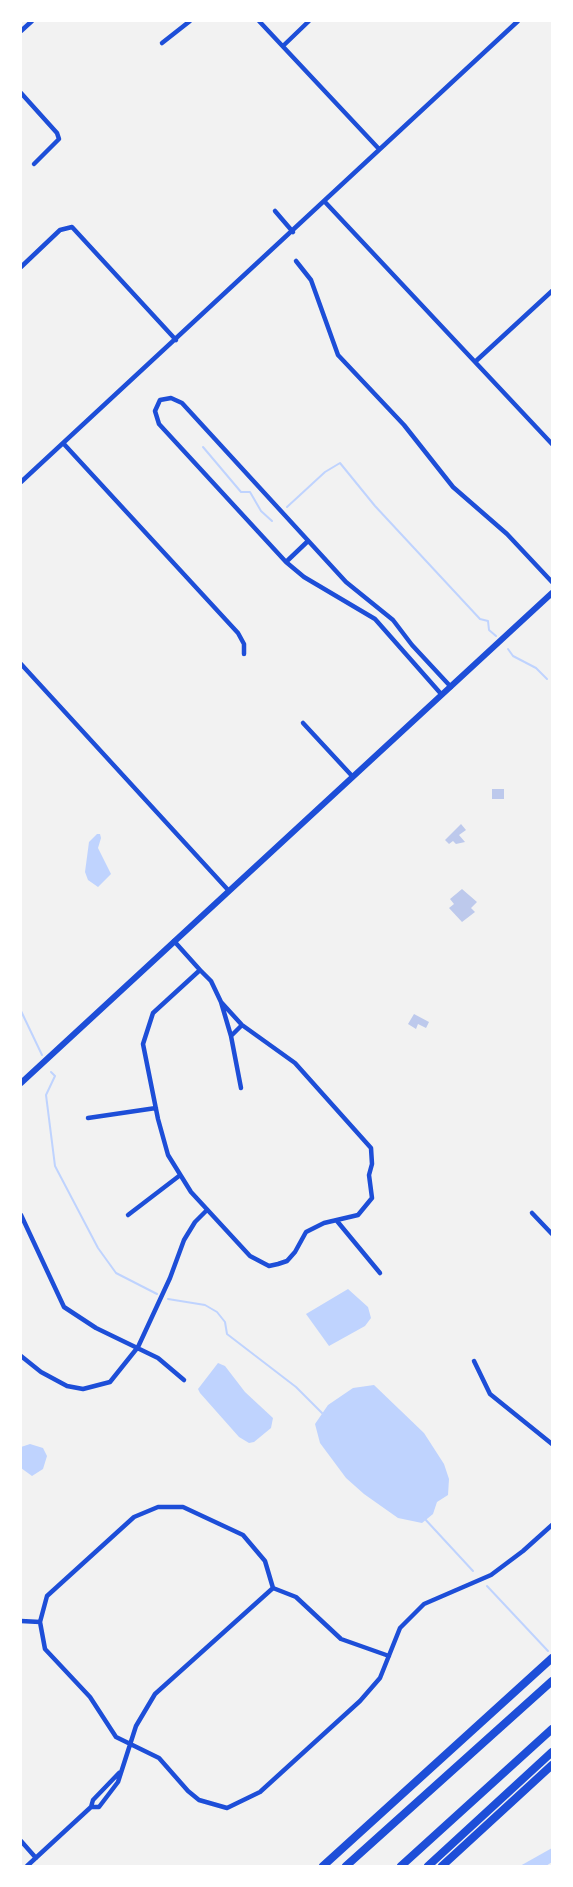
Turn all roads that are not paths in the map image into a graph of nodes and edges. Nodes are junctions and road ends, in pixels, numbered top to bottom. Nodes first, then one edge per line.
1 (32, 21) edge
2 (190, 21) edge
3 (259, 21) edge
4 (309, 21) edge
5 (518, 21) edge
6 (21, 31) edge
7 (162, 43) dead end
8 (283, 46) junction
9 (21, 93) edge
10 (379, 149) junction
11 (34, 164) dead end
12 (325, 202) junction
13 (275, 211) dead end
14 (293, 232) junction
15 (296, 261) dead end
16 (21, 267) edge
17 (552, 291) edge
18 (176, 340) junction
19 (476, 361) junction
20 (63, 443) junction
21 (552, 444) edge
22 (21, 482) edge
23 (308, 541) junction
24 (286, 562) junction
25 (552, 582) edge
26 (552, 593) edge
27 (244, 654) dead end
28 (21, 664) edge
29 (451, 687) junction
30 (442, 695) junction
31 (303, 723) dead end
32 (353, 777) junction
33 (229, 891) junction
34 (174, 941) junction
35 (200, 970) junction
36 (221, 1002) junction
37 (242, 1024) junction
38 (231, 1036) junction
39 (21, 1083) edge
40 (241, 1088) dead end
41 (156, 1108) junction
42 (88, 1118) dead end
43 (179, 1176) junction
44 (207, 1210) junction
45 (532, 1213) dead end
46 (21, 1215) edge
47 (128, 1215) dead end
48 (337, 1221) junction
49 (552, 1234) edge
50 (380, 1273) dead end
51 (138, 1347) junction
52 (21, 1356) edge
53 (474, 1360) dead end
54 (184, 1380) dead end
55 (552, 1444) edge
56 (552, 1525) edge
57 (273, 1588) junction
58 (21, 1620) edge
59 (40, 1622) junction
60 (388, 1656) junction
61 (552, 1658) edge
62 (552, 1681) edge
63 (552, 1729) edge
64 (130, 1744) junction
65 (552, 1752) edge
66 (552, 1765) edge
67 (119, 1773) junction
68 (92, 1807) junction
69 (21, 1841) edge
70 (36, 1858) junction
71 (27, 1866) edge
72 (323, 1866) edge
73 (346, 1866) edge
74 (401, 1866) edge
75 (428, 1866) edge
76 (442, 1866) edge

1 - 6 street
2 - 7 street
3 - 8 street
4 - 8 street
5 - 10 street
8 - 10 street
9 - 11 street
10 - 12 street
12 - 14 street
12 - 19 street
13 - 14 street
14 - 18 street
15 - 25 street
16 - 18 street
17 - 19 street
18 - 20 street
19 - 21 street
20 - 22 street
20 - 27 street
23 - 24 street
23 - 24 street
23 - 29 street
24 - 30 street
26 - 29 main road
28 - 33 street
29 - 30 main road
30 - 32 main road
31 - 32 street
32 - 33 main road
33 - 34 main road
34 - 35 street
34 - 39 main road
35 - 36 street
35 - 41 street
36 - 37 street
36 - 38 street
37 - 38 street
37 - 48 street
38 - 40 street
41 - 42 street
41 - 43 street
43 - 44 street
43 - 47 street
44 - 48 street
44 - 51 street
45 - 49 street
46 - 51 street
48 - 50 street
51 - 52 street
51 - 54 street
53 - 55 street
56 - 60 street
57 - 59 street
57 - 60 street
57 - 64 street
58 - 59 street
59 - 64 street
60 - 64 street
61 - 72 highway
62 - 73 highway
63 - 74 highway
64 - 67 street
65 - 75 highway
66 - 76 highway
67 - 68 street
67 - 68 street
68 - 70 street
69 - 70 street
70 - 71 street

